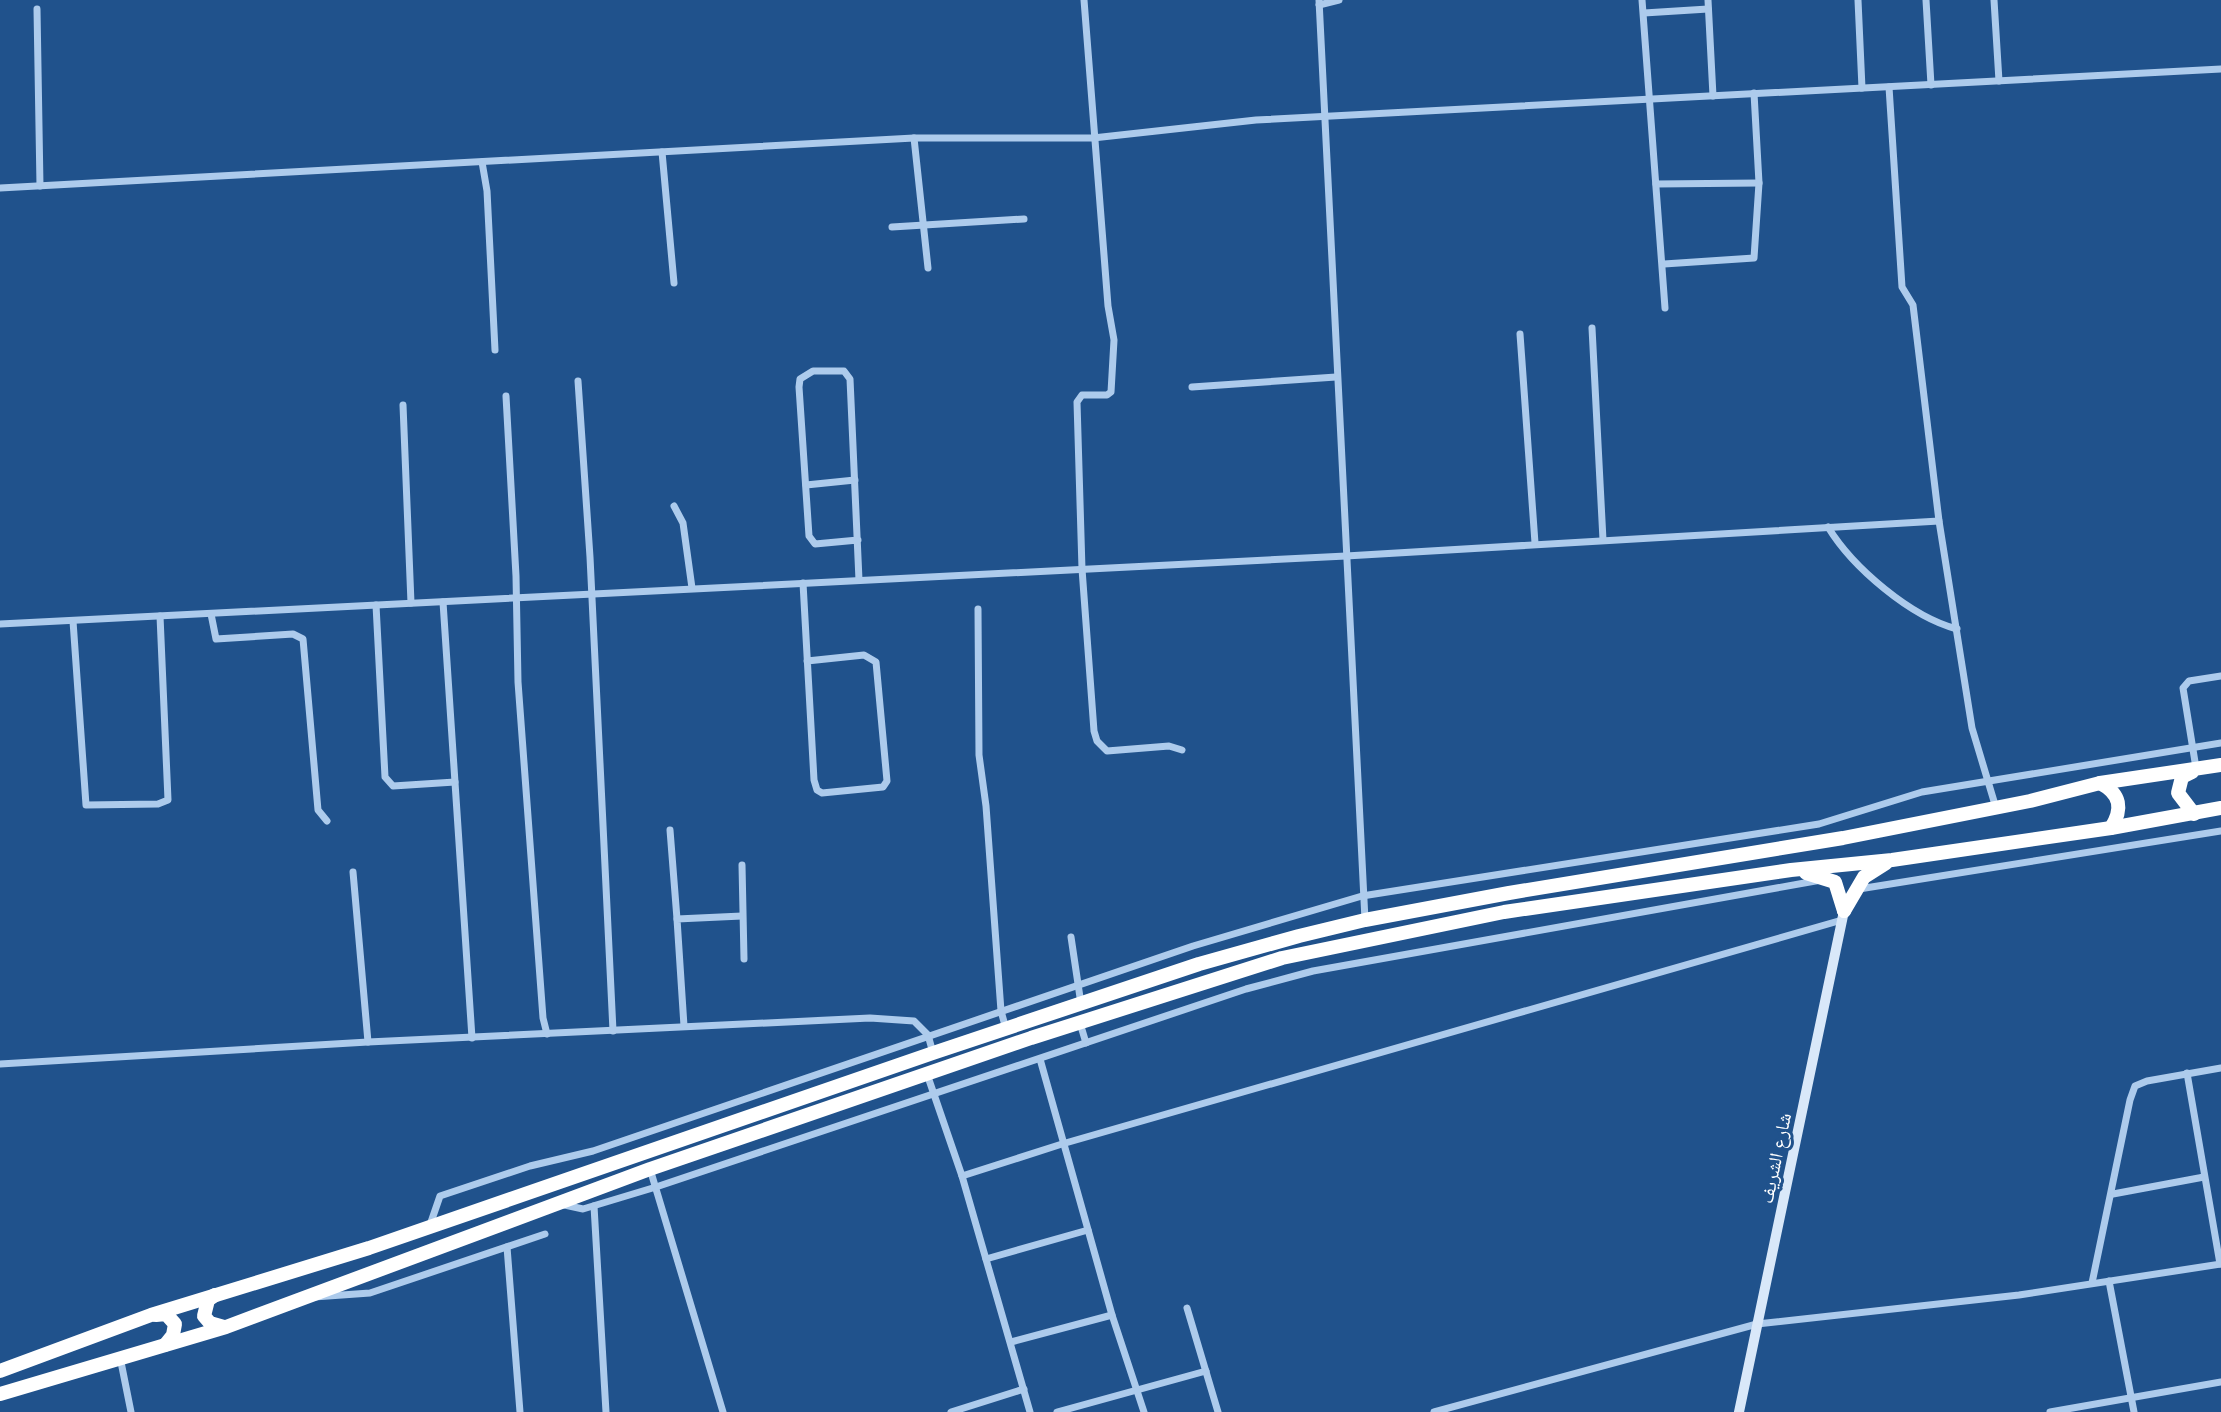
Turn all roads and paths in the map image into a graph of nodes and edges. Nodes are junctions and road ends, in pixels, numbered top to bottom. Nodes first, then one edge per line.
1 (1084, 0) edge
2 (1339, 0) edge
3 (1642, 0) edge
4 (1858, 0) edge
5 (1926, 0) edge
6 (1994, 0) edge
7 (1319, 2) edge
8 (1708, 4) edge
9 (37, 9) dead end
10 (1644, 13) junction
11 (2221, 69) edge
12 (1999, 81) junction
13 (1931, 85) junction
14 (1889, 87) junction
15 (1862, 88) junction
16 (1754, 93) junction
17 (1713, 96) junction
18 (1650, 97) junction
19 (1323, 119) junction
20 (914, 138) junction
21 (1093, 138) junction
22 (662, 152) junction
23 (482, 162) junction
24 (1759, 183) junction
25 (1656, 184) junction
26 (40, 186) junction
27 (0, 188) edge
28 (1024, 219) dead end
29 (923, 225) junction
30 (892, 227) dead end
31 (1664, 264) junction
32 (928, 268) dead end
33 (674, 284) dead end
34 (1665, 308) dead end
35 (1592, 328) dead end
36 (1520, 334) dead end
37 (495, 350) dead end
38 (1336, 377) junction
39 (578, 382) dead end
40 (1192, 387) dead end
41 (506, 396) dead end
42 (403, 405) dead end
43 (855, 480) junction
44 (806, 485) junction
45 (674, 506) dead end
46 (1939, 521) junction
47 (1828, 527) junction
48 (858, 540) junction
49 (1603, 540) junction
50 (1535, 544) junction
51 (1346, 556) junction
52 (1082, 569) junction
53 (859, 580) junction
54 (803, 583) junction
55 (692, 588) junction
56 (592, 593) junction
57 (517, 599) junction
58 (443, 601) junction
59 (411, 603) junction
60 (376, 605) junction
61 (978, 609) dead end
62 (211, 614) junction
63 (160, 617) junction
64 (73, 621) junction
65 (0, 624) edge
66 (1957, 629) junction
67 (807, 661) junction
68 (2221, 676) edge
69 (2221, 743) edge
70 (2193, 748) junction
71 (1182, 750) dead end
72 (2221, 765) edge
73 (2196, 769) junction
74 (455, 782) junction
75 (1990, 783) junction
76 (2100, 783) junction
77 (1996, 808) junction
78 (2221, 808) edge
79 (2194, 814) junction
80 (327, 821) dead end
81 (2111, 828) junction
82 (670, 830) dead end
83 (2221, 831) edge
84 (1892, 860) junction
85 (742, 865) dead end
86 (1791, 870) junction
87 (353, 872) dead end
88 (1828, 878) junction
89 (1855, 889) junction
90 (1362, 896) junction
91 (1843, 915) junction
92 (741, 916) junction
93 (677, 919) junction
94 (1365, 920) junction
95 (1072, 937) dead end
96 (1193, 946) junction
97 (744, 959) dead end
98 (1142, 963) junction
99 (1199, 964) junction
100 (1147, 982) junction
101 (1076, 985) junction
102 (1081, 1005) junction
103 (1001, 1011) junction
104 (1080, 1023) junction
105 (684, 1026) junction
106 (1007, 1029) junction
107 (613, 1031) junction
108 (547, 1034) junction
109 (928, 1035) junction
110 (471, 1038) junction
111 (368, 1042) junction
112 (1086, 1043) junction
113 (933, 1053) junction
114 (1040, 1059) junction
115 (0, 1064) edge
116 (2221, 1068) edge
117 (2187, 1073) junction
118 (927, 1074) junction
119 (934, 1095) junction
120 (1062, 1144) junction
121 (650, 1169) junction
122 (962, 1176) junction
123 (2204, 1177) junction
124 (656, 1187) junction
125 (2113, 1194) junction
126 (559, 1204) junction
127 (594, 1206) junction
128 (429, 1225) junction
129 (1088, 1230) junction
130 (545, 1234) dead end
131 (507, 1247) junction
132 (986, 1259) junction
133 (2220, 1264) edge
134 (2109, 1280) junction
135 (2092, 1283) junction
136 (216, 1294) junction
137 (305, 1296) junction
138 (1187, 1308) dead end
139 (151, 1315) junction
140 (1112, 1315) junction
141 (1757, 1324) junction
142 (226, 1328) junction
143 (1011, 1342) junction
144 (165, 1345) junction
145 (120, 1357) junction
146 (0, 1371) edge
147 (1206, 1371) junction
148 (2221, 1382) edge
149 (1024, 1389) junction
150 (1137, 1389) junction
151 (0, 1394) edge
152 (2131, 1397) junction
153 (131, 1412) edge
154 (520, 1412) edge
155 (607, 1412) edge
156 (723, 1412) edge
157 (951, 1412) edge
158 (1030, 1412) edge
159 (1057, 1412) edge
160 (1144, 1412) edge
161 (1218, 1412) edge
162 (1434, 1412) edge
163 (1739, 1412) edge
164 (2050, 1412) edge
165 (2134, 1412) edge

1 - 21 street
2 - 7 street
3 - 10 street
4 - 15 street
5 - 13 street
6 - 12 street
7 - 19 street
8 - 10 street
8 - 17 street
9 - 26 street
10 - 18 street
11 - 12 street
12 - 13 street
13 - 14 street
14 - 15 street
14 - 46 street
15 - 16 street
16 - 17 street
16 - 24 street
17 - 18 street
18 - 19 street
18 - 25 street
19 - 21 street
19 - 38 street
20 - 21 street
20 - 22 street
20 - 29 street
21 - 52 street
22 - 23 street
22 - 33 street
23 - 26 street
23 - 37 street
24 - 25 street
24 - 31 street
25 - 31 street
26 - 27 street
28 - 29 street
29 - 30 street
29 - 32 street
31 - 34 street
35 - 49 street
36 - 50 street
38 - 40 street
38 - 51 street
39 - 56 street
41 - 57 street
42 - 59 street
43 - 44 street
43 - 44 street
43 - 48 street
44 - 48 street
45 - 55 street
46 - 47 street
46 - 66 street
47 - 49 street
47 - 66 street
48 - 53 street
49 - 50 street
50 - 51 street
51 - 52 street
51 - 90 street
52 - 53 street
52 - 71 street
53 - 54 street
54 - 55 street
54 - 67 street
55 - 56 street
56 - 57 street
56 - 107 street
57 - 58 street
57 - 108 street
58 - 59 street
58 - 74 street
59 - 60 street
60 - 62 street
60 - 74 street
61 - 103 street
62 - 63 street
62 - 80 street
63 - 64 street
63 - 64 street
64 - 65 street
66 - 75 street
67 - 67 street
68 - 70 street
69 - 70 street
70 - 73 street
70 - 75 street
72 - 73 highway
73 - 76 highway
73 - 79 highway
74 - 110 street
75 - 77 street
75 - 90 street
76 - 77 highway
76 - 81 highway
77 - 94 highway
78 - 79 highway
79 - 81 highway
81 - 84 highway
82 - 93 street
83 - 89 street
84 - 86 highway
84 - 89 highway
85 - 92 street
86 - 88 highway
86 - 104 highway
87 - 111 street
88 - 91 highway
88 - 112 street
89 - 91 highway
90 - 94 street
90 - 96 street
91 - 120 street
91 - 141 main road, شارع الشريف
92 - 93 street
92 - 97 street
93 - 105 street
94 - 99 highway
95 - 101 street
96 - 98 street
96 - 99 street
98 - 100 street
98 - 101 street
99 - 100 highway
100 - 102 highway
101 - 102 street
101 - 103 street
102 - 106 highway
103 - 106 street
103 - 109 street
104 - 112 street
104 - 118 highway
105 - 107 street
105 - 109 street
106 - 113 highway
107 - 108 street
108 - 110 street
109 - 113 street
109 - 128 street
110 - 111 street
111 - 115 street
112 - 114 street
113 - 128 highway
114 - 119 street
114 - 120 street
116 - 117 street
117 - 123 street
117 - 125 street
118 - 119 street
118 - 121 highway
119 - 122 street
119 - 124 street
120 - 122 street
120 - 129 street
121 - 124 street
121 - 126 highway
122 - 132 street
123 - 125 street
123 - 133 street
124 - 127 street
124 - 156 street
125 - 135 street
126 - 127 street
126 - 137 highway
127 - 155 street
128 - 136 highway
129 - 132 street
129 - 140 street
130 - 131 street
131 - 137 street
131 - 154 street
132 - 143 street
133 - 134 street
134 - 135 street
134 - 152 street
135 - 141 street
136 - 139 highway
136 - 142 highway
137 - 142 highway
138 - 147 street
139 - 144 highway
139 - 146 highway
140 - 143 street
140 - 150 street
141 - 162 street
141 - 163 main road, شارع الشريف
142 - 144 highway
143 - 149 street
144 - 145 highway
145 - 151 highway
145 - 153 street
147 - 150 street
147 - 161 street
148 - 152 street
149 - 157 street
149 - 158 street
150 - 159 street
150 - 160 street
152 - 164 street
152 - 165 street

